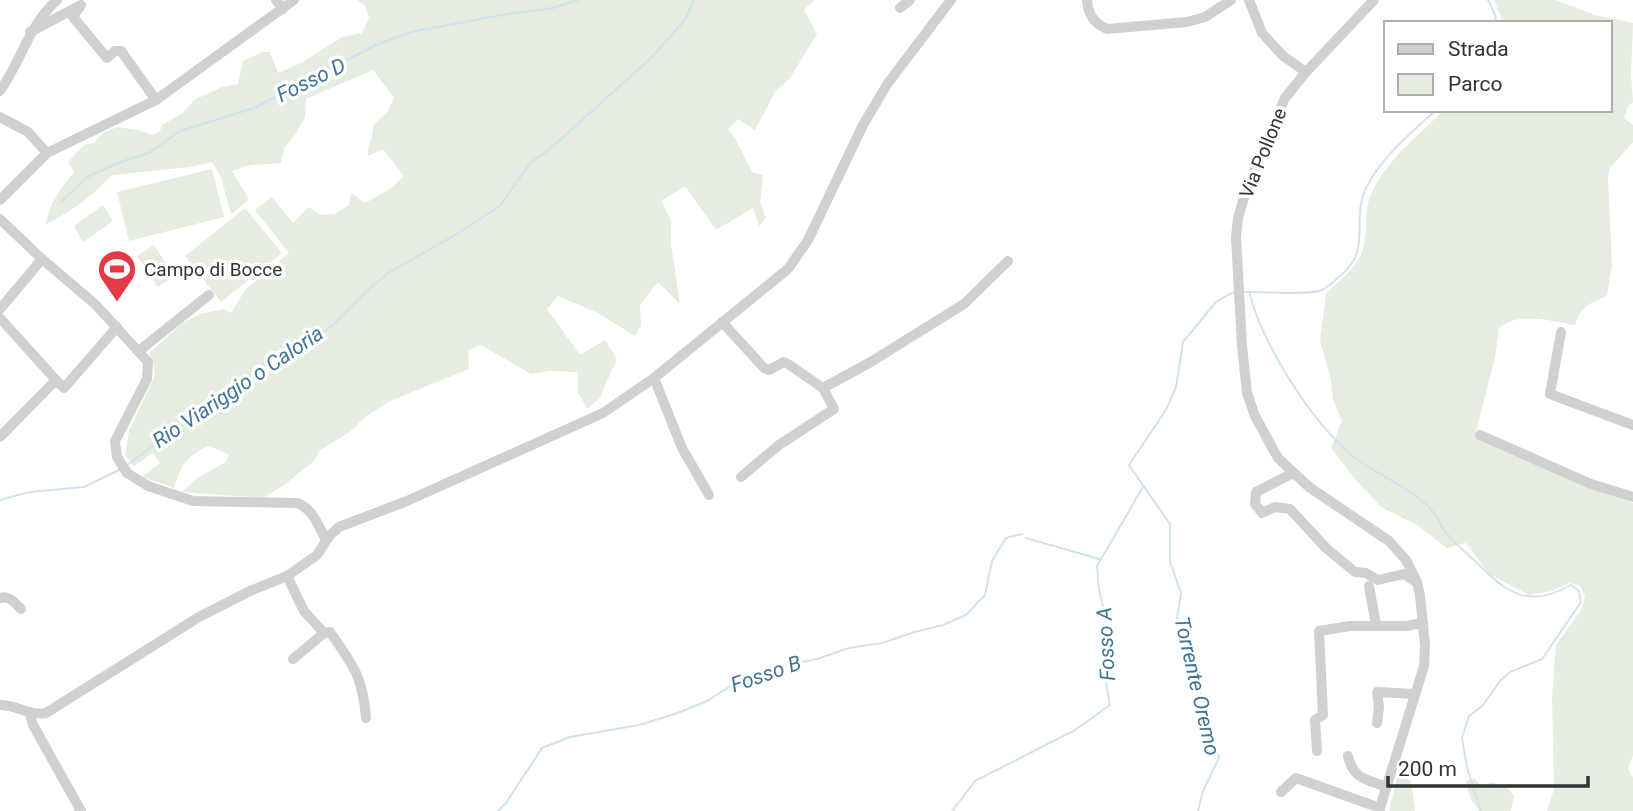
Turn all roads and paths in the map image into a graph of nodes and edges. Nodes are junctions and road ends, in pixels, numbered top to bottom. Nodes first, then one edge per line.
1 (57, 0) edge
2 (294, 0) edge
3 (910, 0) edge
4 (951, 0) edge
5 (1087, 0) edge
6 (1231, 0) edge
7 (1249, 0) edge
8 (1374, 0) edge
9 (280, 4) edge
10 (900, 8) dead end
11 (30, 32) junction
12 (1306, 72) junction
13 (0, 91) edge
14 (156, 100) junction
15 (0, 117) edge
16 (47, 153) junction
17 (0, 201) edge
18 (0, 219) edge
19 (43, 259) junction
20 (1008, 261) dead end
21 (209, 295) dead end
22 (0, 309) edge
23 (722, 322) junction
24 (2, 324) edge
25 (117, 327) junction
26 (1561, 332) dead end
27 (140, 350) junction
28 (654, 377) junction
29 (56, 380) junction
30 (823, 388) junction
31 (1633, 425) edge
32 (1480, 435) dead end
33 (0, 437) edge
34 (1293, 473) junction
35 (741, 477) dead end
36 (709, 495) dead end
37 (1633, 497) edge
38 (326, 540) junction
39 (287, 576) junction
40 (1418, 585) junction
41 (1369, 586) dead end
42 (0, 598) edge
43 (21, 609) dead end
44 (1423, 623) junction
45 (1376, 625) junction
46 (324, 634) junction
47 (293, 659) dead end
48 (1415, 694) junction
49 (0, 705) edge
50 (30, 714) junction
51 (366, 718) dead end
52 (1377, 723) dead end
53 (1317, 751) dead end
54 (1348, 756) dead end
55 (1386, 787) junction
56 (1280, 792) dead end
57 (81, 810) edge
58 (1379, 810) edge

1 - 11 street
2 - 9 street
3 - 10 street
4 - 23 street
5 - 6 street
7 - 12 street
8 - 12 street, Via Pollone
9 - 14 street
11 - 13 street
11 - 14 street
12 - 34 street, Via Pollone
14 - 16 street
15 - 16 street
16 - 17 street
18 - 19 street
19 - 22 street
19 - 25 street
20 - 30 street
21 - 27 street
23 - 28 street
23 - 30 street
24 - 29 street
25 - 27 street
25 - 29 street
26 - 31 street
27 - 38 street
28 - 36 street
28 - 38 street
29 - 33 street
30 - 35 street
32 - 37 street
34 - 40 street, Via Pollone
34 - 40 street
38 - 39 street
39 - 46 street
39 - 50 street
40 - 44 street
41 - 45 street
42 - 43 street
44 - 45 street
44 - 48 street
45 - 53 street
46 - 47 street
46 - 51 street
48 - 52 street
48 - 55 street
49 - 50 street
50 - 57 street
54 - 55 street
55 - 58 street
56 - 58 street

